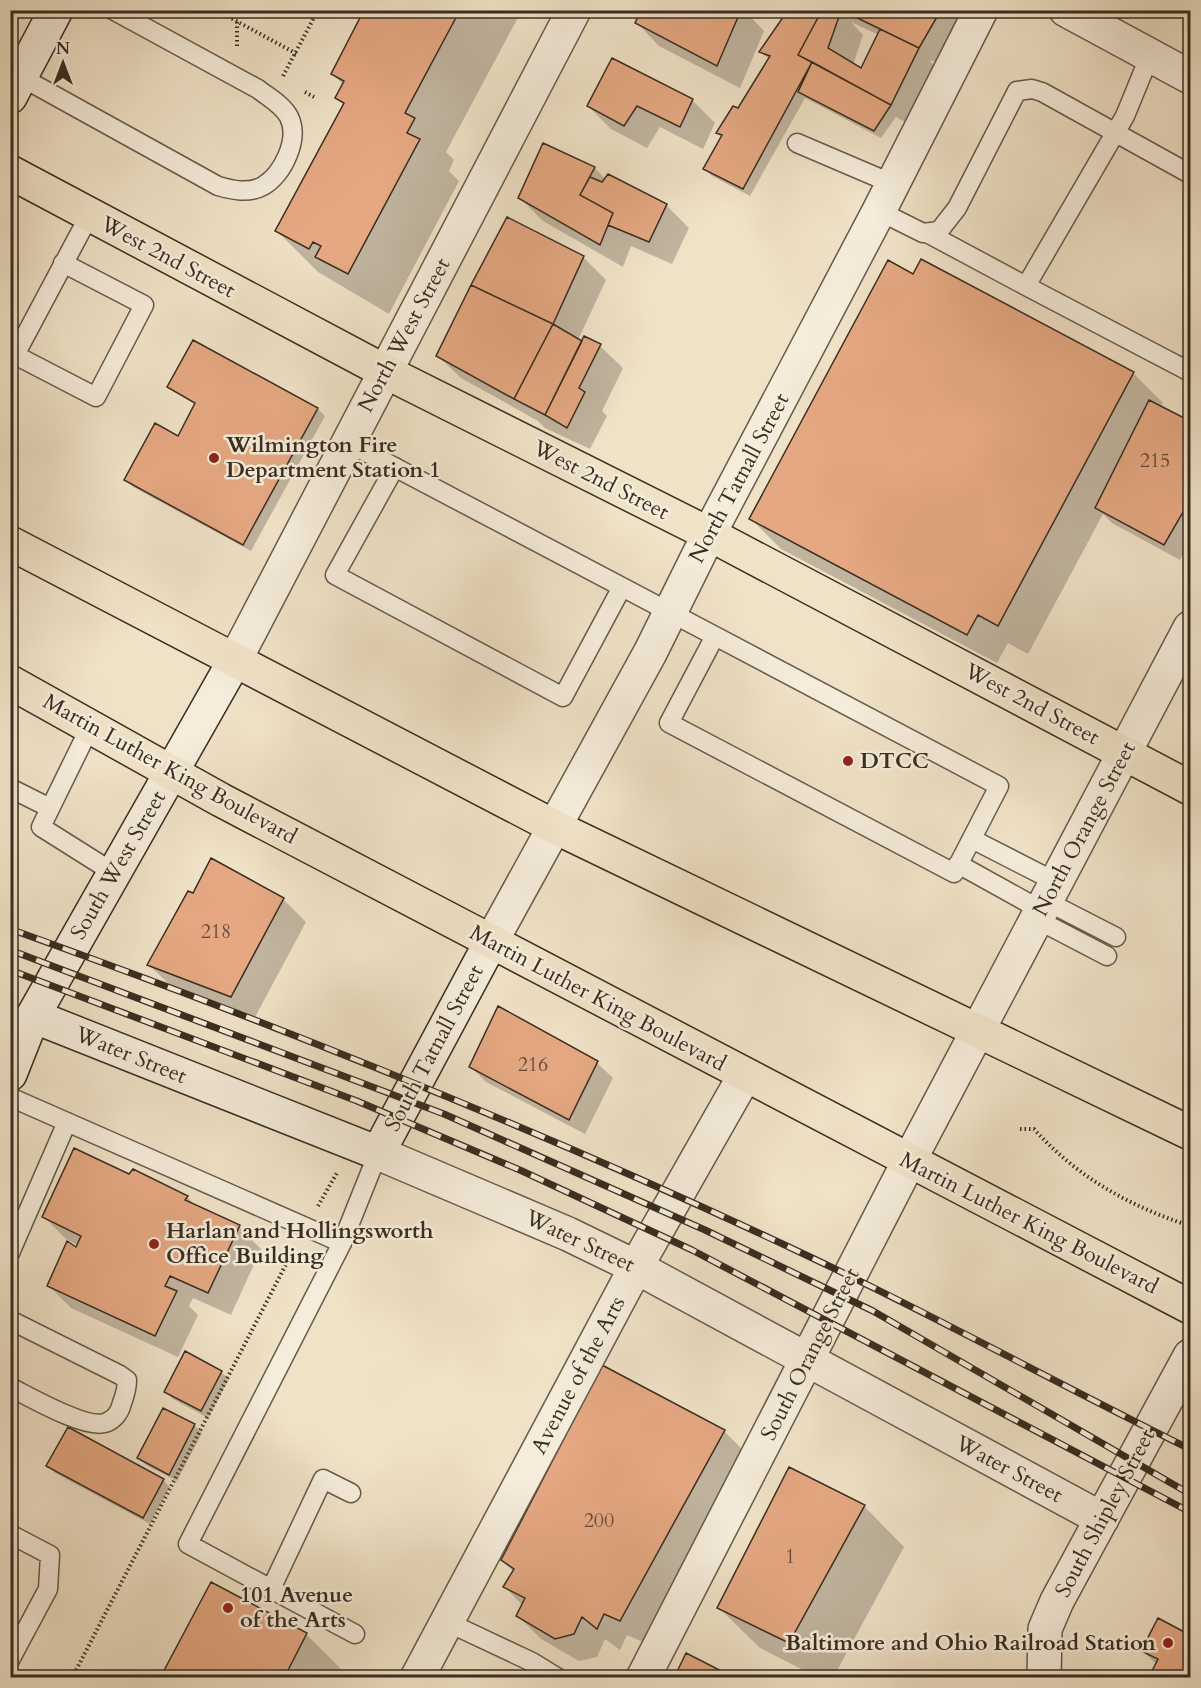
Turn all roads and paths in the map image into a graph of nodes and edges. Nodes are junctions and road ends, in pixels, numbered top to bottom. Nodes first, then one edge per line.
1 (56, 10) edge
2 (113, 10) edge
3 (216, 10) edge
4 (318, 10) edge
5 (574, 10) edge
6 (981, 10) edge
7 (1066, 10) edge
8 (1105, 20) edge
9 (297, 54) junction
10 (1150, 55) junction
11 (1191, 77) edge
12 (281, 80) dead end
13 (16, 87) edge
14 (1114, 134) junction
15 (797, 143) dead end
16 (10, 172) edge
17 (1191, 174) edge
18 (886, 198) junction
19 (89, 216) junction
20 (929, 234) junction
21 (63, 263) junction
22 (1026, 286) junction
23 (386, 372) junction
24 (1191, 372) edge
25 (347, 442) junction
26 (395, 467) junction
27 (709, 534) junction
28 (10, 543) edge
29 (622, 587) junction
30 (669, 613) junction
31 (1191, 628) edge
32 (715, 636) junction
33 (235, 660) junction
34 (10, 682) edge
35 (91, 725) junction
36 (1124, 753) junction
37 (172, 771) junction
38 (10, 788) edge
39 (1191, 788) edge
40 (50, 808) junction
41 (553, 826) junction
42 (972, 839) junction
43 (958, 864) junction
44 (114, 873) junction
45 (1045, 903) junction
46 (1116, 937) dead end
47 (491, 942) junction
48 (1107, 956) dead end
49 (33, 1016) junction
50 (978, 1030) junction
51 (10, 1074) edge
52 (745, 1075) junction
53 (10, 1097) edge
54 (67, 1122) junction
55 (1020, 1129) dead end
56 (1191, 1133) edge
57 (365, 1148) junction
58 (909, 1161) junction
59 (1191, 1226) edge
60 (306, 1227) junction
61 (342, 1243) junction
62 (10, 1253) edge
63 (636, 1267) junction
64 (1191, 1307) edge
65 (10, 1320) edge
66 (1191, 1356) edge
67 (807, 1360) junction
68 (10, 1387) edge
69 (351, 1493) dead end
70 (1102, 1519) junction
71 (10, 1534) edge
72 (271, 1589) junction
73 (445, 1621) junction
74 (355, 1634) dead end
75 (10, 1660) edge
76 (72, 1677) edge
77 (417, 1677) edge
78 (558, 1677) edge
79 (643, 1677) edge
80 (1044, 1677) edge

1 - 13 street
2 - 13 lane
3 - 9 path
4 - 9 path
5 - 23 street, North West Street
6 - 18 street, North Tatnall Street
7 - 8 street
8 - 10 street
9 - 12 path
10 - 11 street
10 - 14 lane
14 - 17 lane
14 - 20 lane
14 - 22 lane
15 - 18 lane
16 - 19 main road, West 2nd Street
18 - 20 lane
18 - 27 street, North Tatnall Street
19 - 21 lane
19 - 23 main road, West 2nd Street
20 - 22 lane
21 - 21 lane
22 - 24 lane
23 - 25 street, North West Street
23 - 27 main road, West 2nd Street
25 - 26 lane
25 - 33 street, North West Street
26 - 29 lane
26 - 29 lane
27 - 30 street, North Tatnall Street
27 - 36 main road, West 2nd Street
28 - 33 main road
29 - 30 lane
30 - 32 lane
30 - 41 street, North Tatnall Street
31 - 36 street, North Orange Street
32 - 42 lane
32 - 43 lane
33 - 37 street, South West Street
33 - 41 main road
34 - 35 main road, Martin Luther King Boulevard
35 - 37 main road, Martin Luther King Boulevard
35 - 40 lane
36 - 39 main road, West 2nd Street
36 - 45 street, North Orange Street
37 - 44 street, South West Street
37 - 47 main road, Martin Luther King Boulevard
38 - 40 lane
40 - 44 lane
41 - 47 street, North Tatnall Street
41 - 50 main road
42 - 43 lane
42 - 45 lane
43 - 45 lane
44 - 49 street, South West Street
45 - 46 lane
45 - 48 lane
45 - 50 street, North Orange Street
47 - 52 main road, Martin Luther King Boulevard
47 - 57 street, South Tatnall Street
49 - 51 street, South West Street
49 - 57 street, Water Street
50 - 56 main road
50 - 58 street, South Orange Street
52 - 58 main road, Martin Luther King Boulevard
52 - 63 street, Avenue of the Arts
53 - 54 lane
54 - 60 lane
54 - 62 lane
55 - 59 path
57 - 60 path
57 - 61 lane
57 - 63 street, Water Street
58 - 64 main road, Martin Luther King Boulevard
58 - 67 street, South Orange Street
60 - 61 lane
60 - 76 path
61 - 72 lane
63 - 67 street, Water Street
63 - 73 street, Avenue of the Arts
65 - 68 lane
66 - 70 street, South Shipley Street
67 - 70 street, Water Street
67 - 79 street, South Orange Street
69 - 72 lane
70 - 80 street, South Shipley Street
71 - 75 lane
72 - 74 lane
73 - 77 street, Avenue of the Arts
73 - 78 lane

